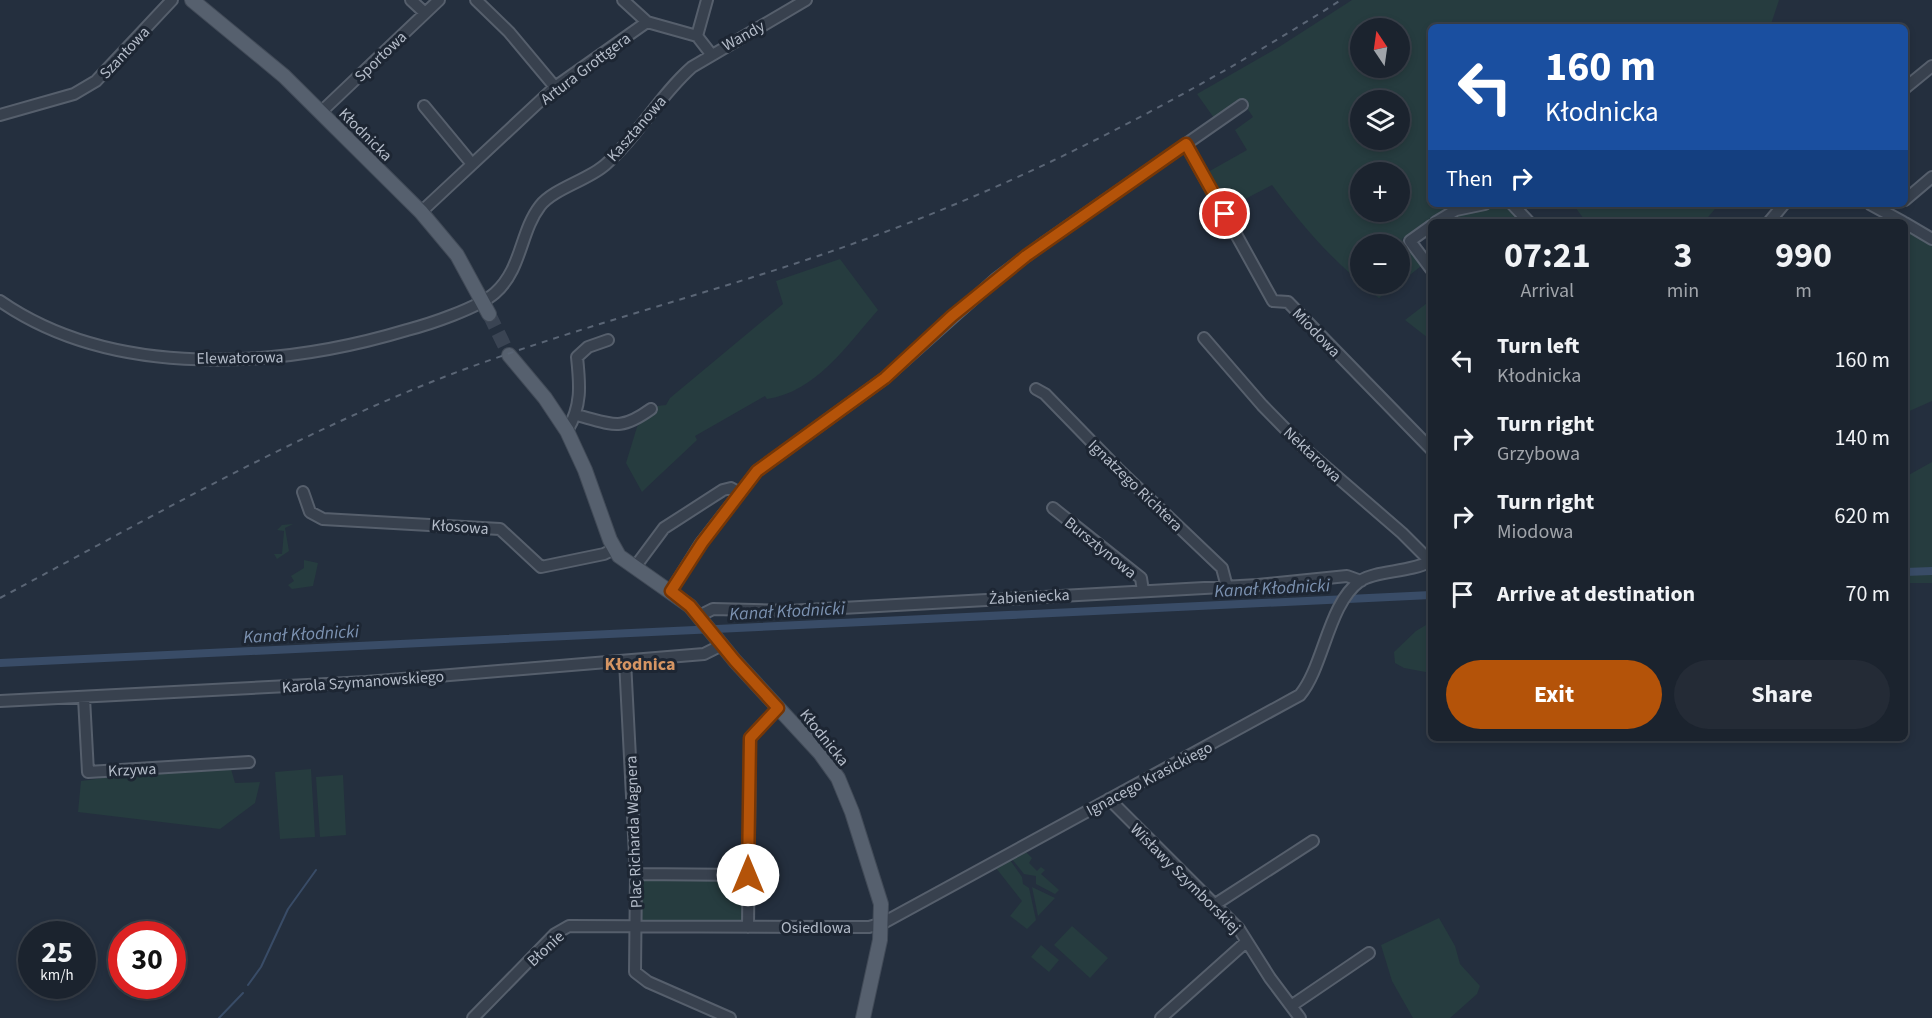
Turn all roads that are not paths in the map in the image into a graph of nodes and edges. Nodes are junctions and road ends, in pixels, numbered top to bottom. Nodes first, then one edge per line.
1 (172, 0) edge
2 (192, 0) edge
3 (411, 0) edge
4 (438, 0) edge
5 (476, 0) edge
6 (623, 0) edge
7 (707, 0) edge
8 (806, 0) edge
9 (425, 13) junction
10 (647, 22) junction
11 (697, 36) junction
12 (711, 54) junction
13 (1932, 66) edge
14 (1908, 86) edge
15 (555, 87) junction
16 (1242, 105) dead end
17 (424, 106) dead end
18 (321, 112) junction
19 (0, 115) edge
20 (1186, 144) junction
21 (472, 164) junction
22 (1932, 177) edge
23 (1908, 197) edge
24 (1470, 207) edge
25 (1515, 207) edge
26 (1782, 207) edge
27 (1876, 207) edge
28 (1897, 207) edge
29 (421, 212) junction
30 (1889, 214) junction
31 (1441, 219) edge
32 (1526, 219) edge
33 (1772, 219) edge
34 (1897, 219) edge
35 (1908, 225) edge
36 (1428, 228) edge
37 (1932, 239) edge
38 (1428, 265) edge
39 (482, 300) junction
40 (0, 301) edge
41 (489, 314) tunnel mouth
42 (1204, 338) dead end
43 (608, 340) dead end
44 (509, 356) tunnel mouth
45 (1036, 389) dead end
46 (651, 409) dead end
47 (576, 415) junction
48 (567, 431) junction
49 (1428, 446) edge
50 (303, 492) dead end
51 (740, 493) junction
52 (1053, 508) dead end
53 (614, 549) junction
54 (1428, 558) edge
55 (1428, 562) edge
56 (634, 567) junction
57 (1357, 584) junction
58 (1227, 587) junction
59 (671, 591) junction
60 (1143, 591) junction
61 (700, 618) junction
62 (718, 640) junction
63 (625, 661) junction
64 (84, 698) junction
65 (0, 701) edge
66 (778, 708) junction
67 (249, 762) dead end
68 (1109, 799) junction
69 (1313, 841) dead end
70 (636, 874) junction
71 (748, 875) junction
72 (1214, 905) junction
73 (883, 923) junction
74 (636, 927) junction
75 (748, 927) junction
76 (1246, 942) junction
77 (1369, 953) dead end
78 (1291, 1006) junction
79 (473, 1018) edge
80 (730, 1018) edge
81 (863, 1018) edge
82 (1161, 1018) edge
83 (1300, 1018) edge

1 - 19 street, Szantowa
2 - 18 main road, Kłodnicka
3 - 9 street
4 - 9 street, Sportowa
5 - 15 street
6 - 10 street
7 - 11 street
8 - 12 street, Wandy
9 - 18 street, Sportowa
10 - 11 street
10 - 15 street, Artura Grottgera
11 - 12 street
12 - 39 street, Kasztanowa
13 - 14 street
15 - 21 street, Artura Grottgera
16 - 20 street
17 - 21 street
18 - 29 main road, Kłodnicka
20 - 49 street, Miodowa
20 - 51 street
21 - 29 street, Artura Grottgera
22 - 23 street
24 - 31 street
25 - 32 street
26 - 33 street
27 - 30 street
28 - 30 street
29 - 39 main road, Kłodnicka
30 - 34 street
35 - 37 street
36 - 38 street
39 - 40 street, Elewatorowa
39 - 41 main road, Kłodnicka
42 - 54 street, Nektarowa
43 - 47 street
44 - 48 main road, Kłodnicka
45 - 58 street, Ignatzego Richtera
46 - 47 street
47 - 48 street
48 - 53 main road, Kłodnicka
50 - 53 street, Kłosowa
51 - 56 street
51 - 59 street
52 - 60 street, Bursztynowa
53 - 56 main road, Kłodnicka
55 - 57 street
56 - 59 main road, Kłodnicka
57 - 58 street, Żabieniecka
57 - 68 street, Ignacego Krasickiego
58 - 60 street, Żabieniecka
59 - 61 main road, Kłodnicka
60 - 61 street, Żabieniecka
61 - 62 main road, Kłodnicka
62 - 63 street, Karola Szymanowskiego
62 - 66 main road, Kłodnicka
63 - 64 street, Karola Szymanowskiego
63 - 70 street, Plac Richarda Wagnera
64 - 65 street, Karola Szymanowskiego
64 - 67 street, Krzywa
66 - 71 street
66 - 73 main road, Kłodnicka
68 - 72 street, Wisławy Szymborskiej
68 - 73 street, Ignacego Krasickiego
69 - 72 street
70 - 71 street
70 - 74 street, Plac Richarda Wagnera
71 - 75 street
72 - 76 street, Wisławy Szymborskiej
73 - 75 street, Osiedlowa
73 - 81 main road, Kłodnicka
74 - 75 street, Plac Richarda Wagnera
74 - 79 street, Błonie
74 - 80 street
76 - 78 street, Wisławy Szymborskiej
76 - 82 street
77 - 78 street
78 - 83 street, Wisławy Szymborskiej

